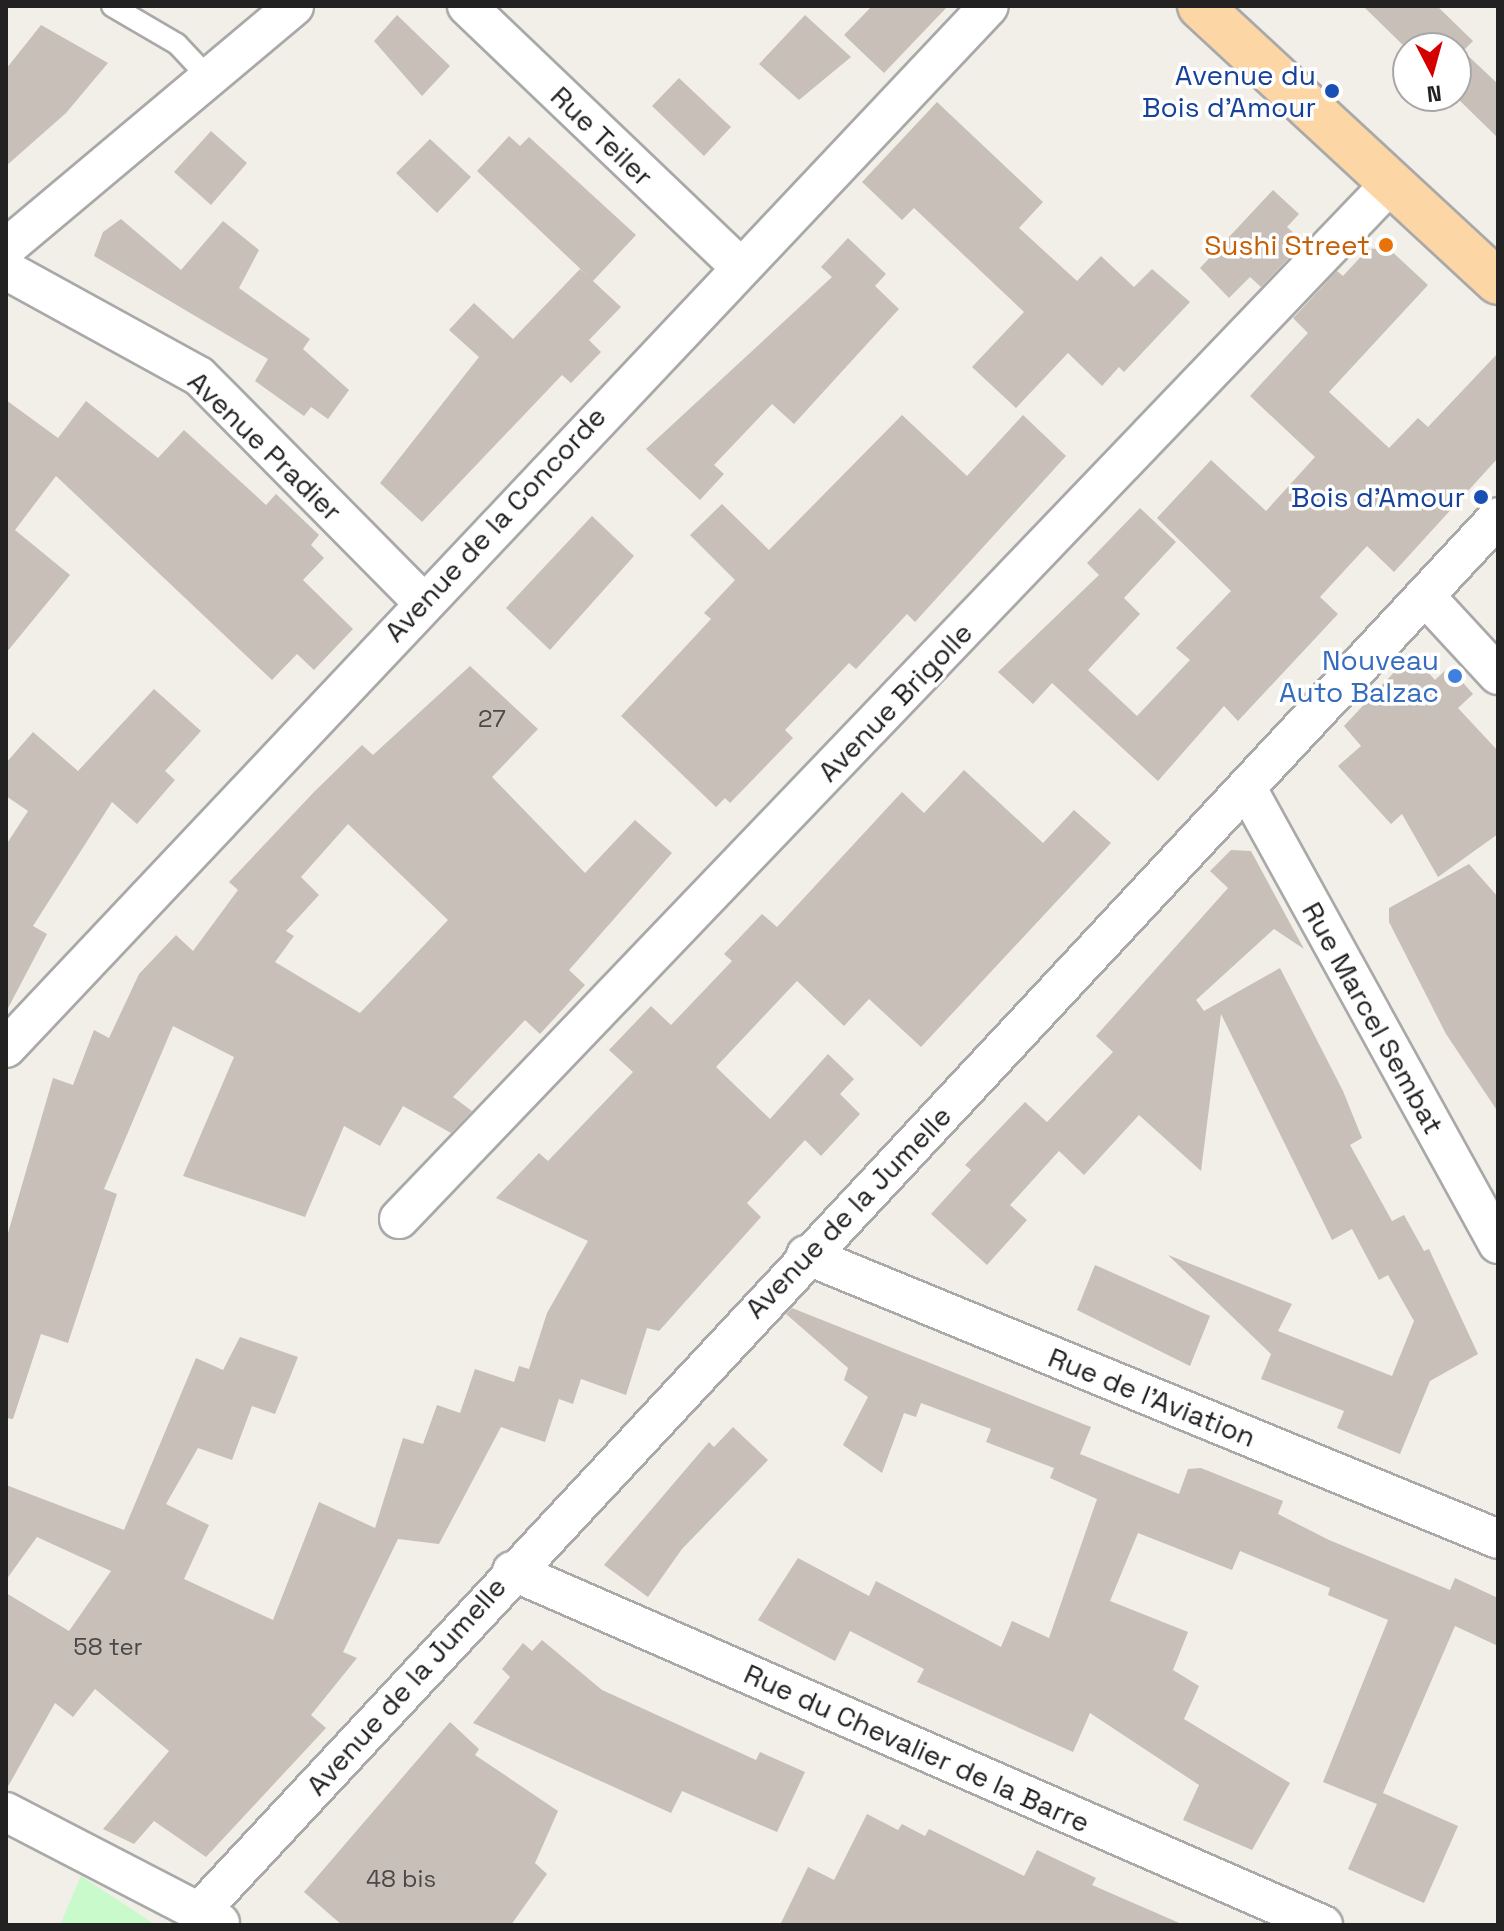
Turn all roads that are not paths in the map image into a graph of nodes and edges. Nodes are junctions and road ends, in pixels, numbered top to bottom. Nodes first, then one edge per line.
1 (112, 6) edge
2 (294, 6) edge
3 (467, 6) edge
4 (989, 6) edge
5 (1200, 6) edge
6 (208, 77) junction
7 (1390, 184) junction
8 (6, 248) edge
9 (738, 265) junction
10 (6, 270) edge
11 (1498, 282) edge
12 (1498, 517) edge
13 (1426, 597) junction
14 (422, 601) junction
15 (1498, 675) edge
16 (1249, 792) junction
17 (6, 1048) edge
18 (399, 1219) dead end
19 (1498, 1244) edge
20 (806, 1255) junction
21 (1498, 1539) edge
22 (512, 1571) junction
23 (6, 1812) edge
24 (212, 1918) edge
25 (1323, 1925) edge

1 - 6 lane
2 - 6 street
3 - 9 street, Rue Teiler
4 - 9 street, Avenue de la Concorde
5 - 7 main road
6 - 8 street
7 - 11 main road
7 - 18 street, Avenue Brigolle
9 - 14 street, Avenue de la Concorde
10 - 14 street, Avenue Pradier
12 - 13 street, Avenue de la Jumelle
13 - 15 street
13 - 16 street, Avenue de la Jumelle
14 - 17 street, Avenue de la Concorde
16 - 19 street, Rue Marcel Sembat
16 - 20 street, Avenue de la Jumelle
20 - 21 street, Rue de l'Aviation
20 - 22 street, Avenue de la Jumelle
22 - 24 street, Avenue de la Jumelle
22 - 25 street, Rue du Chevalier de la Barre
23 - 24 street

